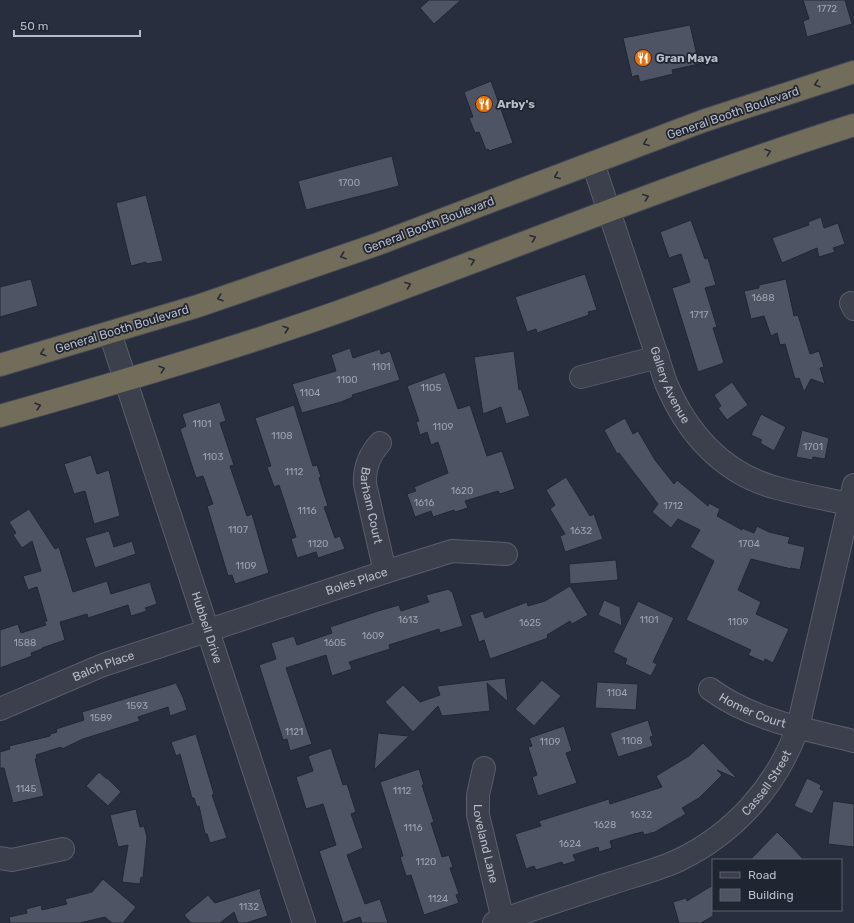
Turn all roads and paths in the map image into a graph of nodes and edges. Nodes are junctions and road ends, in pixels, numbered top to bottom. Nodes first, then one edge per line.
1 (854, 72) edge
2 (854, 125) edge
3 (593, 162) junction
4 (609, 210) junction
5 (110, 333) junction
6 (658, 357) junction
7 (0, 366) edge
8 (581, 377) dead end
9 (126, 380) junction
10 (0, 416) edge
11 (380, 443) dead end
12 (852, 498) edge
13 (506, 554) dead end
14 (385, 572) junction
15 (209, 630) junction
16 (710, 689) dead end
17 (0, 709) edge
18 (798, 727) junction
19 (854, 742) edge
20 (484, 768) dead end
21 (63, 849) dead end
22 (0, 858) edge
23 (499, 921) edge
24 (304, 923) edge

1 -> 3 highway, General Booth Boulevard
4 -> 2 highway
3 - 4 street, Gallery Avenue
3 -> 5 highway, General Booth Boulevard
4 - 6 street, Gallery Avenue
9 -> 4 highway
5 -> 7 highway, General Booth Boulevard
5 - 9 street, Hubbell Drive
6 - 8 street
6 - 12 street, Gallery Avenue
10 -> 9 highway
9 - 15 street, Hubbell Drive
11 - 14 street, Barham Court
12 - 18 street, Cassell Street
13 - 14 street, Boles Place
14 - 15 street, Boles Place
15 - 17 street, Balch Place
15 - 24 street, Hubbell Drive
16 - 18 street, Homer Court
18 - 19 street, Homer Court
18 - 23 street, Cassell Street
20 - 23 street, Loveland Lane
21 - 22 street

